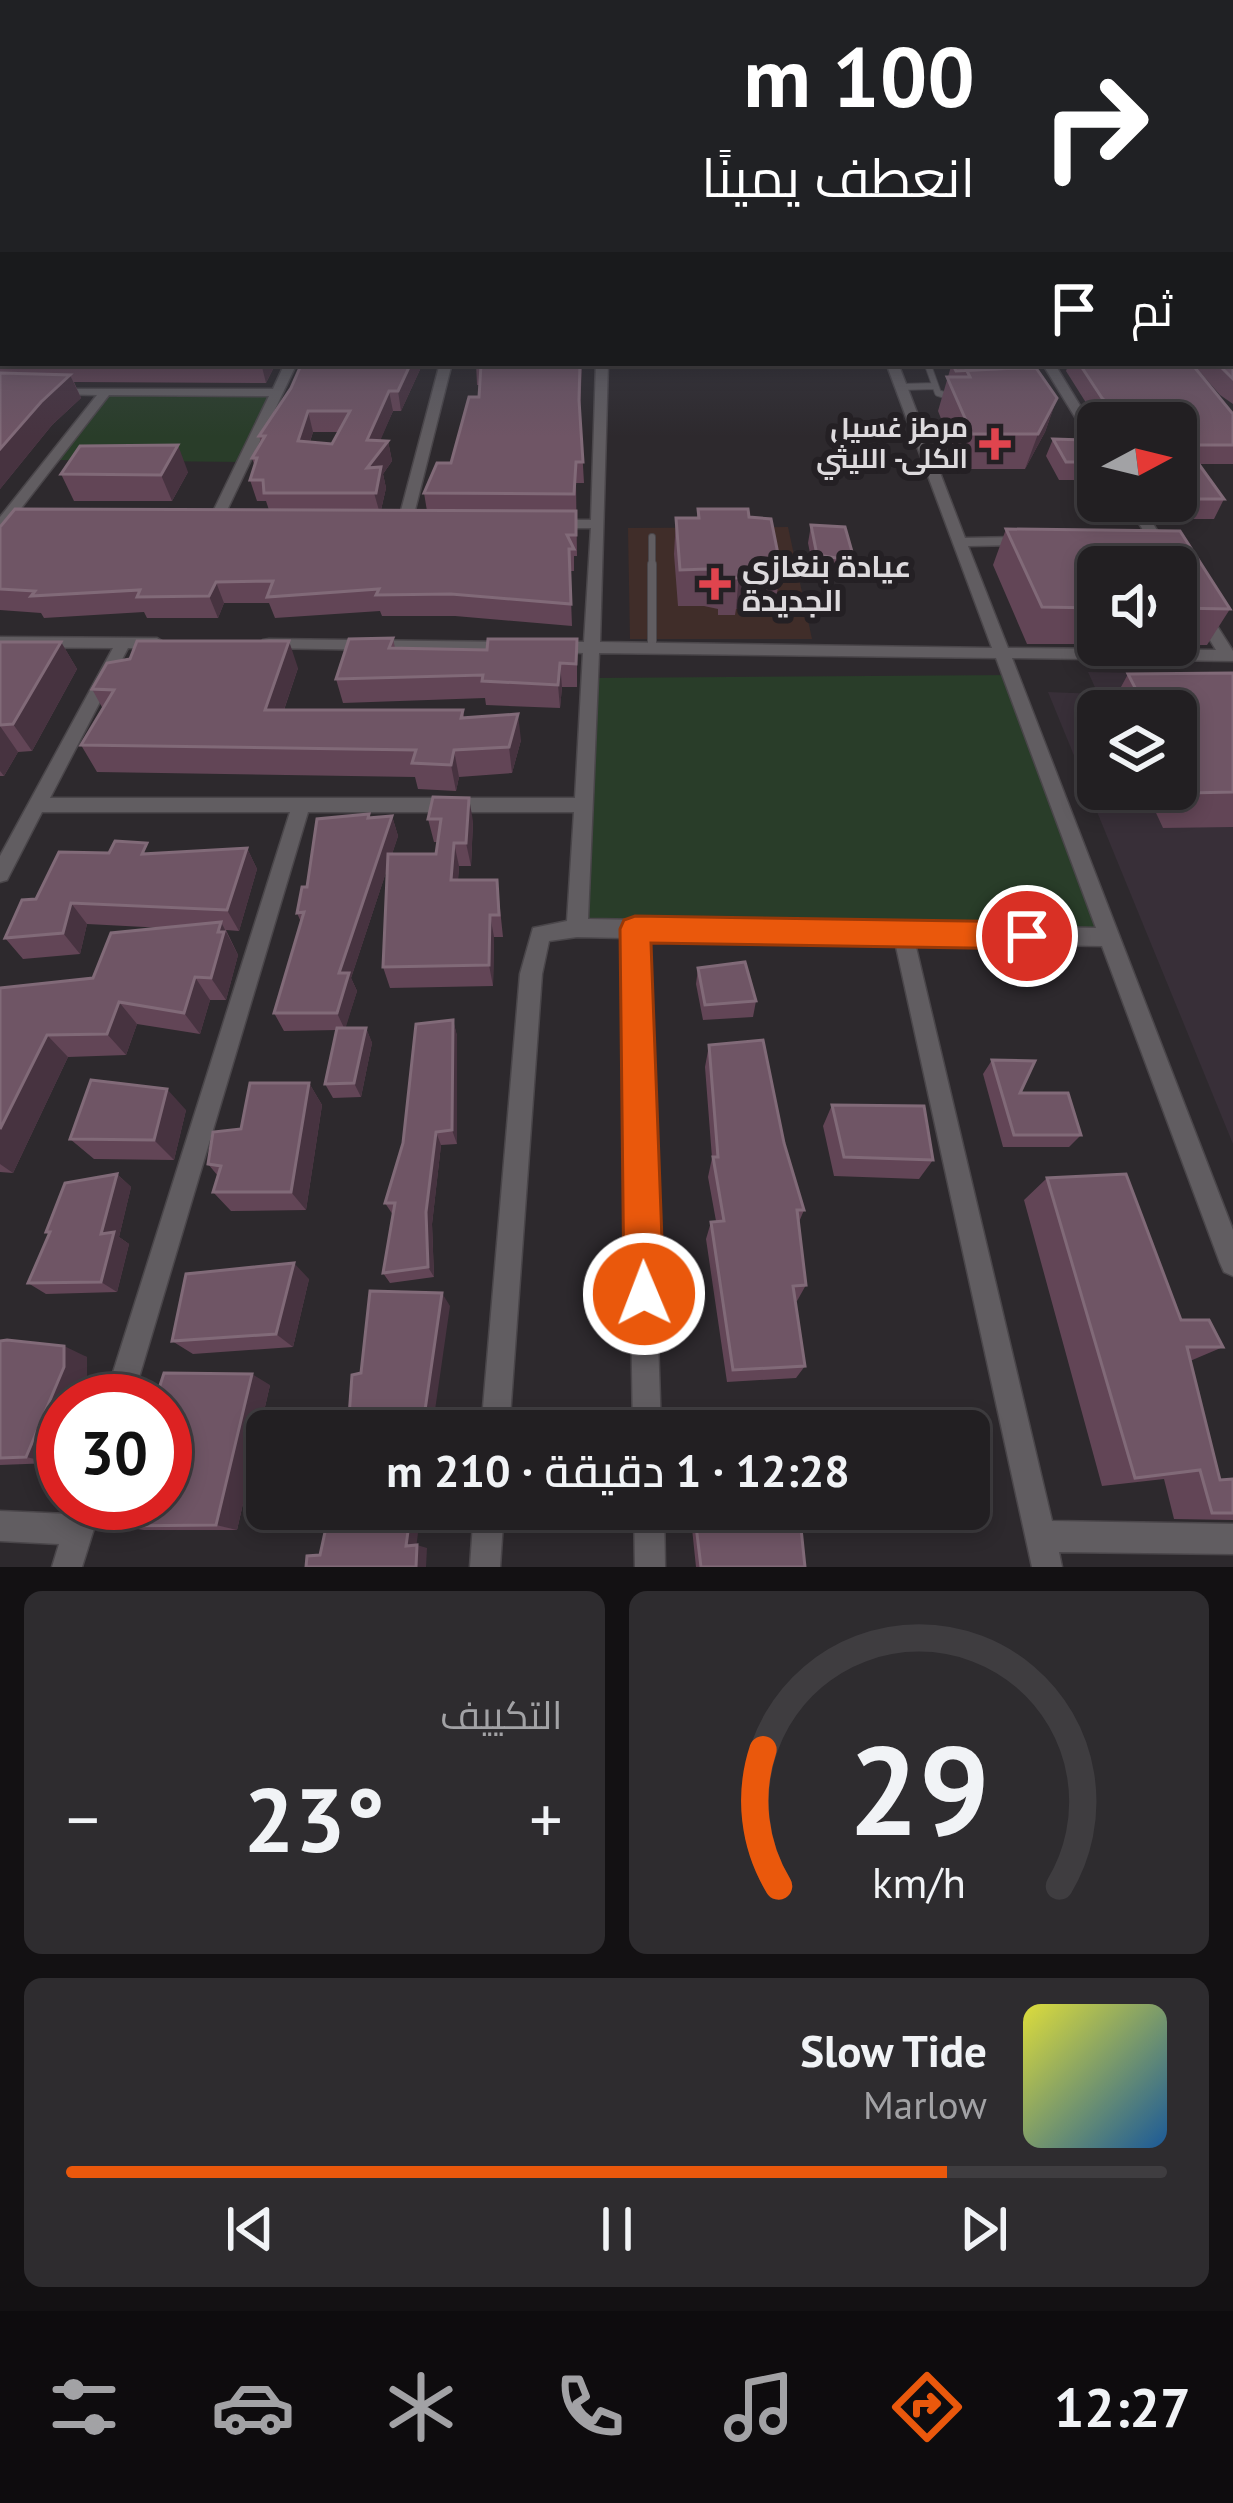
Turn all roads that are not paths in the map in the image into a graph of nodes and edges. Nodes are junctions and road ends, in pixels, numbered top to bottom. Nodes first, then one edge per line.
1 (290, 366) edge
2 (445, 366) edge
3 (602, 366) edge
4 (893, 366) edge
5 (928, 366) edge
6 (1050, 366) edge
7 (934, 386) junction
8 (902, 387) junction
9 (42, 390) edge
10 (105, 392) junction
11 (277, 393) junction
12 (967, 397) edge
13 (1077, 411) edge
14 (27, 522) edge
15 (192, 522) edge
16 (215, 522) junction
17 (239, 522) edge
18 (381, 522) edge
19 (405, 522) junction
20 (426, 522) edge
21 (1145, 522) edge
22 (2, 524) edge
23 (534, 524) edge
24 (598, 524) junction
25 (652, 537) dead end
26 (1155, 538) junction
27 (1134, 539) edge
28 (1047, 541) edge
29 (960, 542) junction
30 (1160, 546) edge
31 (1197, 605) edge
32 (0, 642) edge
33 (123, 643) junction
34 (170, 643) edge
35 (241, 644) edge
36 (523, 647) edge
37 (546, 647) edge
38 (593, 648) junction
39 (652, 649) junction
40 (1003, 655) junction
41 (1230, 656) edge
42 (301, 805) junction
43 (584, 805) junction
44 (37, 806) junction
45 (0, 874) edge
46 (577, 928) junction
47 (635, 929) junction
48 (903, 934) junction
49 (1109, 937) junction
50 (1233, 1263) edge
51 (126, 1374) edge
52 (497, 1410) edge
53 (646, 1410) edge
54 (36, 1522) edge
55 (0, 1526) edge
56 (79, 1530) edge
57 (488, 1530) edge
58 (649, 1530) edge
59 (1040, 1536) junction
60 (1233, 1540) edge
61 (67, 1567) edge
62 (485, 1567) edge
63 (650, 1567) edge
64 (1047, 1567) edge

1 - 11 street
2 - 19 street
3 - 24 street
4 - 8 street
5 - 7 lane
6 - 13 street
7 - 8 lane
7 - 12 lane
8 - 29 street
9 - 10 street
10 - 11 street
10 - 22 street
11 - 16 street
14 - 22 street
15 - 16 street
16 - 17 street
18 - 19 street
19 - 20 street
21 - 26 street
23 - 24 street
24 - 38 street
25 - 39 lane
26 - 27 street
26 - 30 street
28 - 29 street
29 - 40 street
31 - 41 street
32 - 33 street
33 - 34 street
33 - 44 street
35 - 36 street
37 - 38 street
38 - 39 street
38 - 43 street
39 - 40 street
40 - 41 street
40 - 49 street
42 - 43 street
42 - 44 street
42 - 51 street
43 - 46 street
44 - 45 street
46 - 47 street
46 - 52 street
47 - 48 street
47 - 53 street
48 - 49 street
48 - 59 street
49 - 50 street
54 - 55 street
56 - 61 street
57 - 62 street
58 - 63 street
59 - 60 street
59 - 64 street

